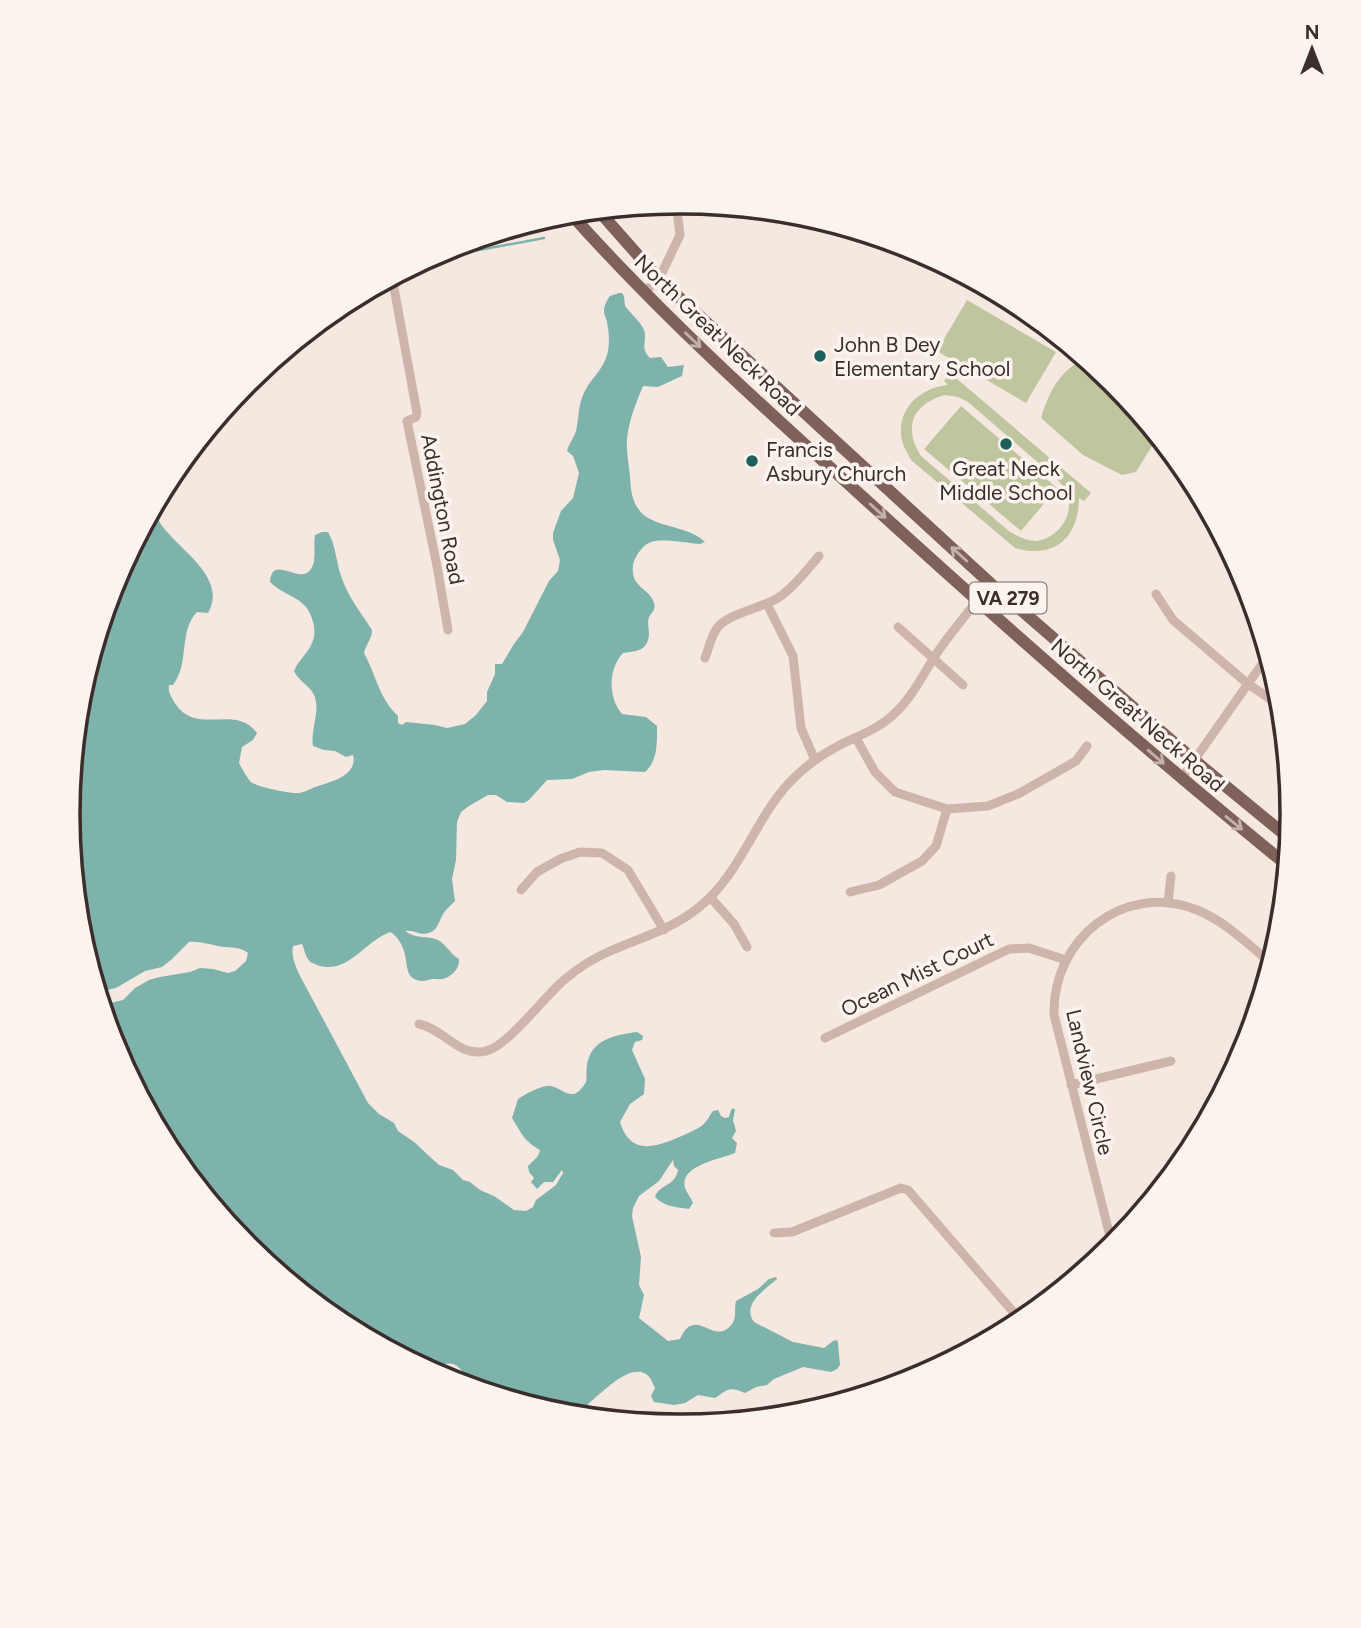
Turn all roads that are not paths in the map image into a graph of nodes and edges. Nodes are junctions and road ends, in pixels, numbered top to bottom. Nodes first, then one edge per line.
1 (678, 214) edge
2 (606, 219) edge
3 (579, 223) edge
4 (659, 279) junction
5 (394, 287) edge
6 (643, 292) junction
7 (819, 556) dead end
8 (991, 584) junction
9 (1156, 594) dead end
10 (977, 601) junction
11 (767, 604) junction
12 (898, 627) dead end
13 (448, 630) dead end
14 (705, 657) dead end
15 (933, 658) junction
16 (1261, 665) edge
17 (1248, 684) junction
18 (963, 685) dead end
19 (1269, 698) edge
20 (856, 738) junction
21 (1087, 746) dead end
22 (815, 760) junction
23 (1194, 760) junction
24 (1181, 779) junction
25 (947, 809) junction
26 (1280, 830) edge
27 (1278, 858) edge
28 (1171, 876) dead end
29 (521, 890) dead end
30 (850, 892) dead end
31 (711, 898) junction
32 (1168, 903) junction
33 (664, 930) junction
34 (747, 947) dead end
35 (1263, 957) edge
36 (1066, 960) junction
37 (419, 1024) dead end
38 (825, 1038) dead end
39 (1171, 1061) dead end
40 (1071, 1085) junction
41 (774, 1233) dead end
42 (1109, 1234) edge
43 (1014, 1313) edge

1 - 4 street
2 - 4 main road, North Great Neck Road / VA 279
3 - 6 main road, North Great Neck Road / VA 279
4 - 6 street
8 -> 4 main road, North Great Neck Road / VA 279
5 - 13 street, Addington Road
6 -> 10 main road, North Great Neck Road / VA 279
7 - 11 street
8 - 10 street
8 - 23 main road, North Great Neck Road / VA 279
9 - 17 street
10 - 15 street
10 -> 24 main road, North Great Neck Road / VA 279
11 - 14 street
11 - 22 street
12 - 15 street
15 - 18 street
15 - 20 street
16 - 17 street
17 - 19 street
17 - 23 street
20 - 22 street
20 - 25 street
21 - 25 street
22 - 31 street
23 - 24 street
23 - 26 main road, North Great Neck Road / VA 279
24 -> 27 main road, North Great Neck Road / VA 279
25 - 30 street
28 - 32 street
29 - 33 street
31 - 33 street
31 - 34 street
32 - 35 street, Landview Circle
32 - 36 street, Landview Circle
33 - 37 street
36 - 38 street, Ocean Mist Court
36 - 40 street, Landview Circle
39 - 40 street
40 - 42 street, Landview Circle
41 - 43 street

